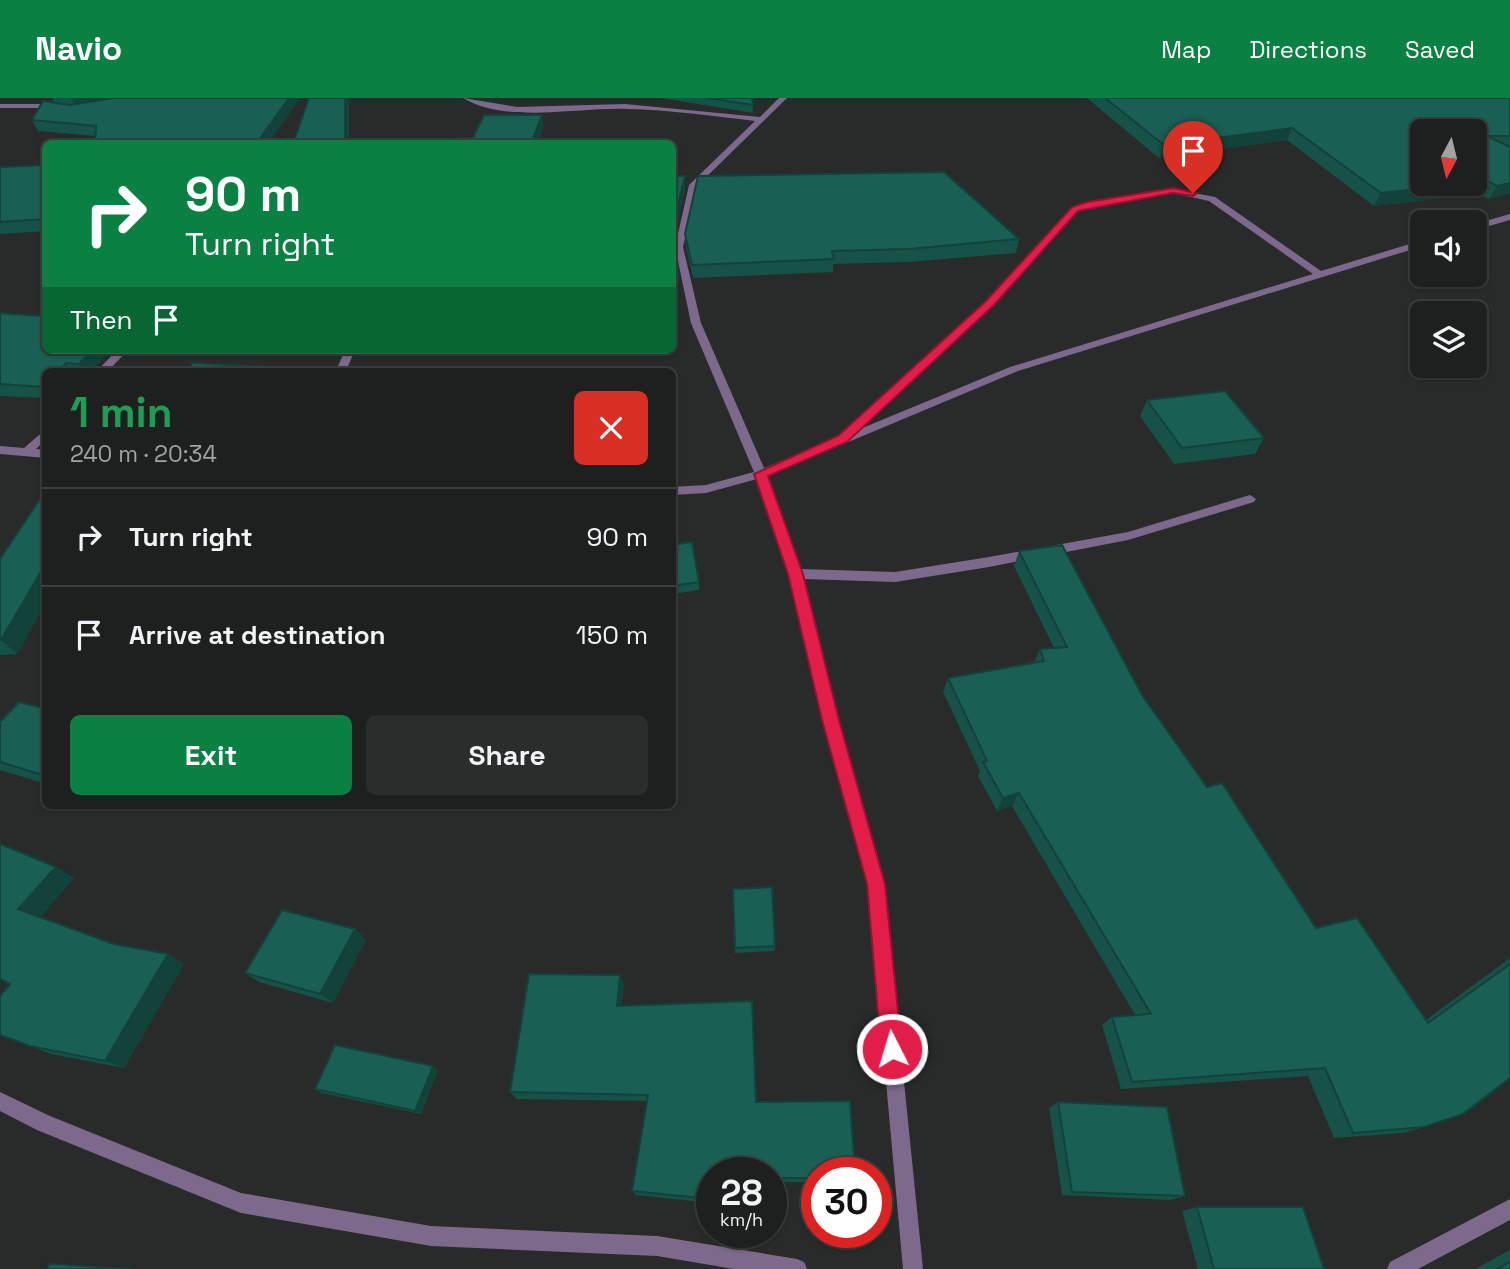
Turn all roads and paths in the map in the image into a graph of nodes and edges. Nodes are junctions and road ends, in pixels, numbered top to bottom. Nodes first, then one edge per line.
1 (467, 98) edge
2 (783, 98) edge
3 (0, 106) edge
4 (68, 109) edge
5 (762, 119) junction
6 (1510, 216) edge
7 (1487, 223) edge
8 (1410, 247) edge
9 (1320, 275) junction
10 (119, 354) edge
11 (105, 368) edge
12 (42, 436) edge
13 (843, 439) junction
14 (0, 450) edge
15 (26, 453) junction
16 (42, 454) edge
17 (761, 474) junction
18 (676, 491) edge
19 (1250, 499) dead end
20 (796, 574) junction
21 (0, 1101) edge
22 (1510, 1209) edge
23 (797, 1269) edge
24 (913, 1269) edge
25 (1397, 1269) edge

1 - 5 street
2 - 5 street
3 - 4 street
5 - 17 street
6 - 7 street
8 - 9 street
9 - 13 street
9 - 13 street
10 - 11 street
12 - 15 street
13 - 17 street
14 - 15 street
15 - 16 street
17 - 18 street
17 - 20 street
19 - 20 street
20 - 24 street
21 - 23 street
22 - 25 street

